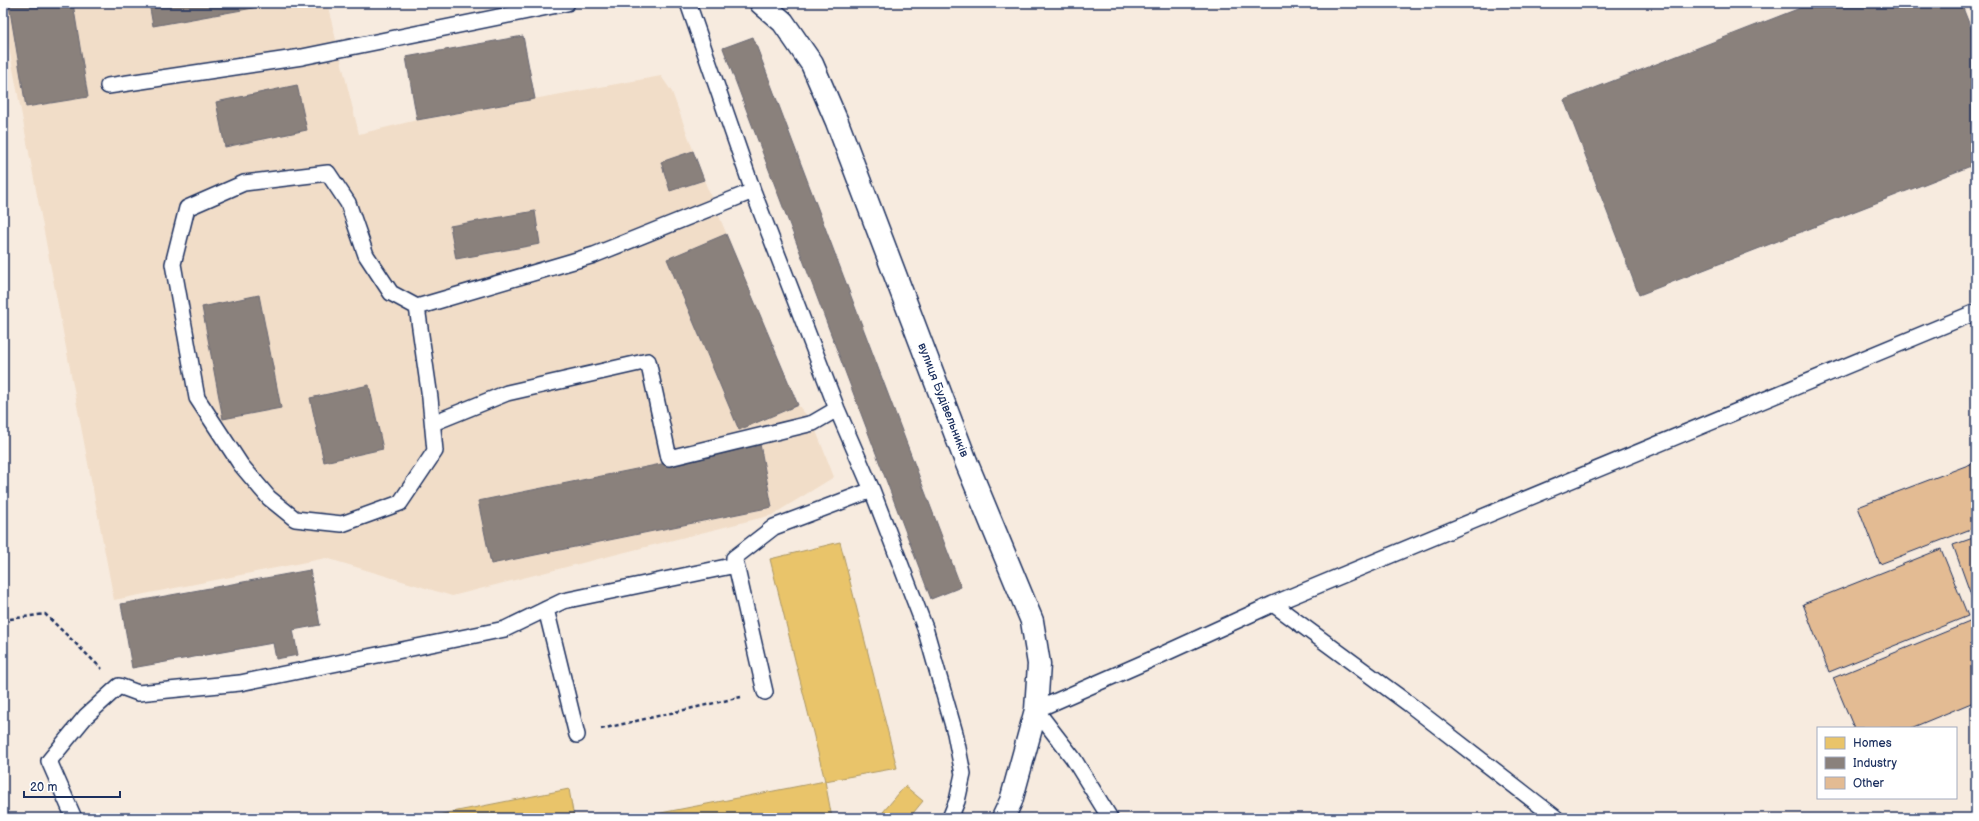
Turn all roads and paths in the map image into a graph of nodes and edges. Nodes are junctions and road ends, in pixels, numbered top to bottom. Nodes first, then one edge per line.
1 (567, 3) edge
2 (688, 3) edge
3 (761, 3) edge
4 (108, 86) dead end
5 (753, 191) junction
6 (417, 307) junction
7 (1976, 312) edge
8 (837, 409) junction
9 (433, 423) junction
10 (872, 490) junction
11 (736, 565) junction
12 (1273, 604) junction
13 (546, 609) junction
14 (3, 620) edge
15 (120, 686) junction
16 (765, 692) joint
17 (1036, 710) junction
18 (577, 735) joint
19 (74, 818) edge
20 (950, 818) edge
21 (1003, 818) edge
22 (1110, 818) edge
23 (1556, 818) edge

1 - 4 lane
2 - 5 lane
3 - 17 street, вулиця Будівельників
5 - 6 lane
5 - 8 lane
6 - 9 lane
6 - 9 lane
7 - 12 lane
8 - 9 lane
8 - 10 lane
10 - 11 lane
10 - 20 lane
11 - 13 lane
11 - 16 lane
12 - 17 lane
12 - 23 lane
13 - 15 lane
13 - 18 lane
14 - 15 path
15 - 19 lane
16 - 18 path
17 - 21 street, вулиця Будівельників
17 - 22 lane

